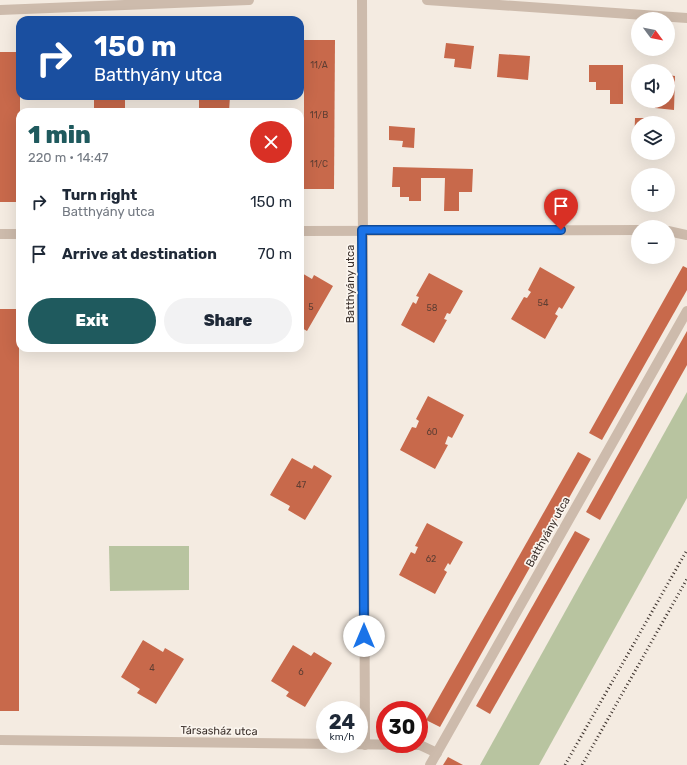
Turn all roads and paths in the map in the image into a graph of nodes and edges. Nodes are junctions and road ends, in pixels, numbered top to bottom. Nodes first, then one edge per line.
1 (249, 0) edge
2 (362, 0) edge
3 (427, 0) edge
4 (72, 4) edge
5 (0, 10) edge
6 (687, 18) edge
7 (362, 230) junction
8 (631, 230) edge
9 (304, 231) edge
10 (675, 232) edge
11 (0, 234) edge
12 (16, 234) edge
13 (687, 235) edge
14 (687, 311) edge
15 (365, 701) edge
16 (0, 740) edge
17 (316, 744) edge
18 (368, 745) edge
19 (436, 753) junction
20 (430, 765) edge

1 - 4 street
2 - 7 street, Batthyány utca
3 - 6 street
4 - 5 street
7 - 8 street, Batthyány utca
7 - 9 street
7 - 15 street, Batthyány utca
10 - 13 street
11 - 12 street
14 - 19 street, Batthyány utca
16 - 17 street, Társasház utca
18 - 19 street, Társasház utca
19 - 20 street, Batthyány utca

